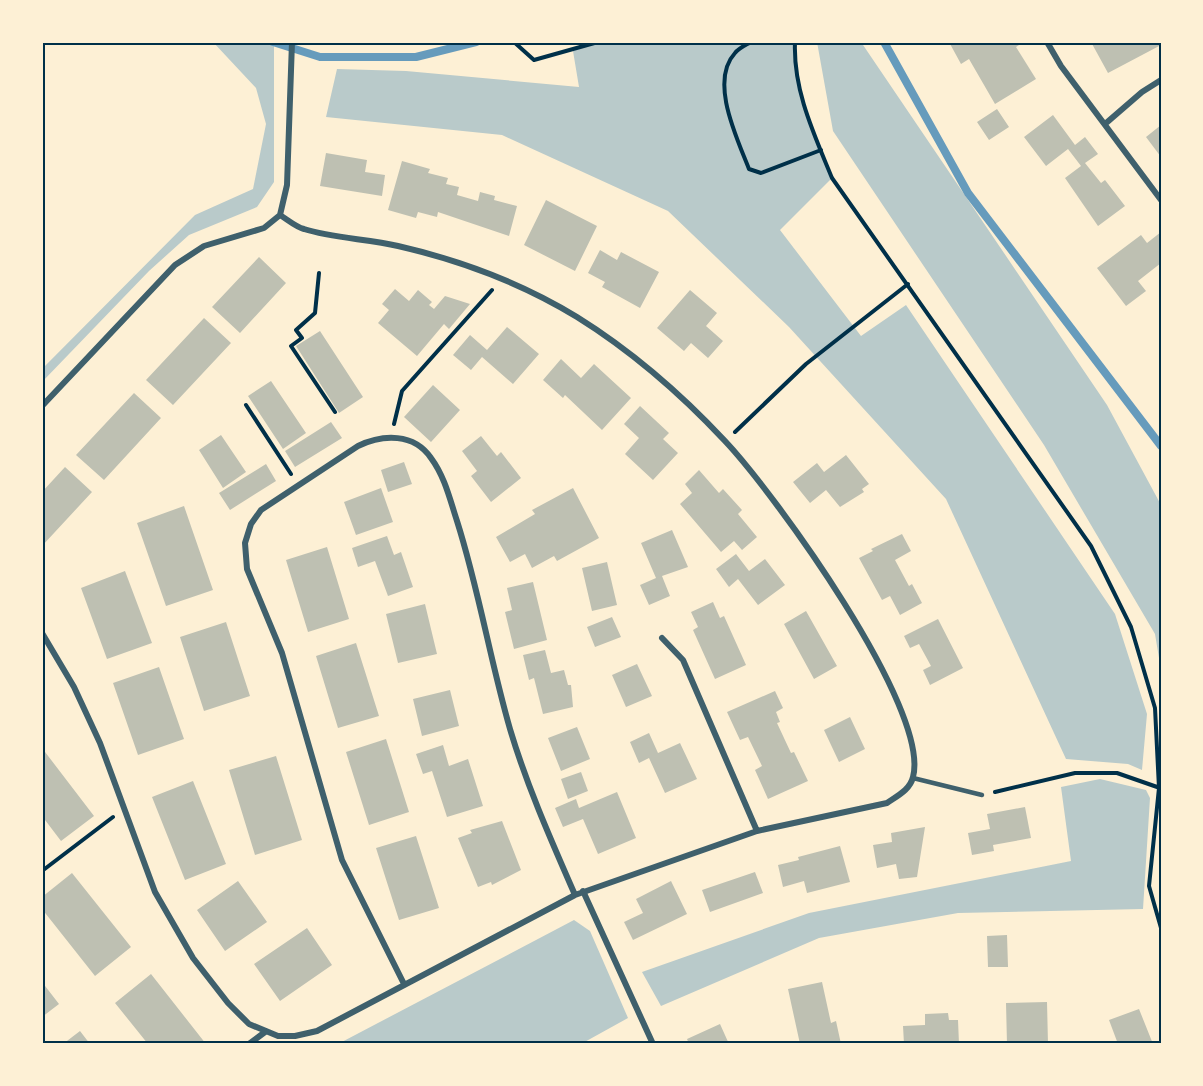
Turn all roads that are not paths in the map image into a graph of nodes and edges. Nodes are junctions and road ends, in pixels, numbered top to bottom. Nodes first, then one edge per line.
1 (292, 42) edge
2 (1047, 42) edge
3 (1161, 81) edge
4 (1105, 124) junction
5 (1161, 200) edge
6 (280, 215) junction
7 (42, 406) edge
8 (42, 633) edge
9 (662, 638) dead end
10 (913, 778) junction
11 (982, 795) road end
12 (757, 831) junction
13 (583, 891) junction
14 (574, 895) junction
15 (404, 984) junction
16 (265, 1032) junction
17 (249, 1044) edge
18 (652, 1044) edge

1 - 6 street
2 - 4 street
3 - 4 street
4 - 5 street
6 - 7 street
6 - 10 street
8 - 16 street
9 - 12 street
10 - 11 lane
10 - 12 street
12 - 13 street
13 - 14 street
13 - 18 street
14 - 15 street
14 - 15 street
15 - 16 street
16 - 17 street

